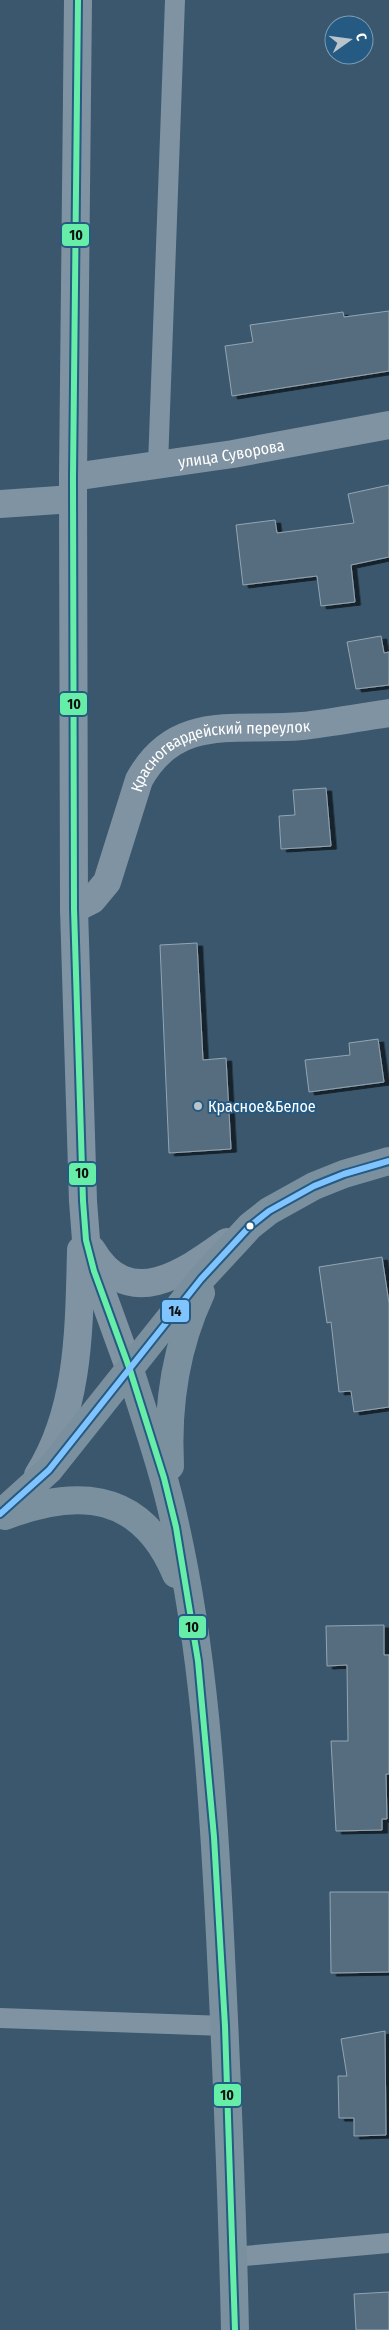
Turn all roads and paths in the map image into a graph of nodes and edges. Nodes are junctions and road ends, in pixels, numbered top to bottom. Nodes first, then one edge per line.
1 (78, 0) edge
2 (175, 0) edge
3 (389, 425) edge
4 (158, 465) junction
5 (73, 488) junction
6 (0, 504) edge
7 (389, 713) edge
8 (74, 910) junction
9 (389, 1161) edge
10 (82, 1201) junction
11 (250, 1226) junction
12 (86, 1240) junction
13 (227, 1249) junction
14 (130, 1370) junction
15 (27, 1491) junction
16 (0, 1516) edge
17 (176, 1527) junction
18 (192, 1623) junction
19 (0, 2018) edge
20 (225, 2026) junction
21 (389, 2243) edge
22 (233, 2257) junction
23 (235, 2330) edge

1 - 5 street
2 - 4 lane
3 - 4 street, улица Суворова
4 - 5 street, улица Суворова
5 - 6 street, улица Суворова
5 - 8 street
7 - 8 street, Красногвардейский переулок
8 - 10 street
9 - 11 street
10 - 12 street
10 - 15 street
11 - 12 street
11 - 13 street
12 - 14 street
13 - 14 street
13 - 17 street
14 - 15 street
14 - 17 street
15 - 16 street
16 - 18 street
17 - 18 street
18 - 20 street
19 - 20 lane
20 - 22 street
21 - 22 lane
22 - 23 street

